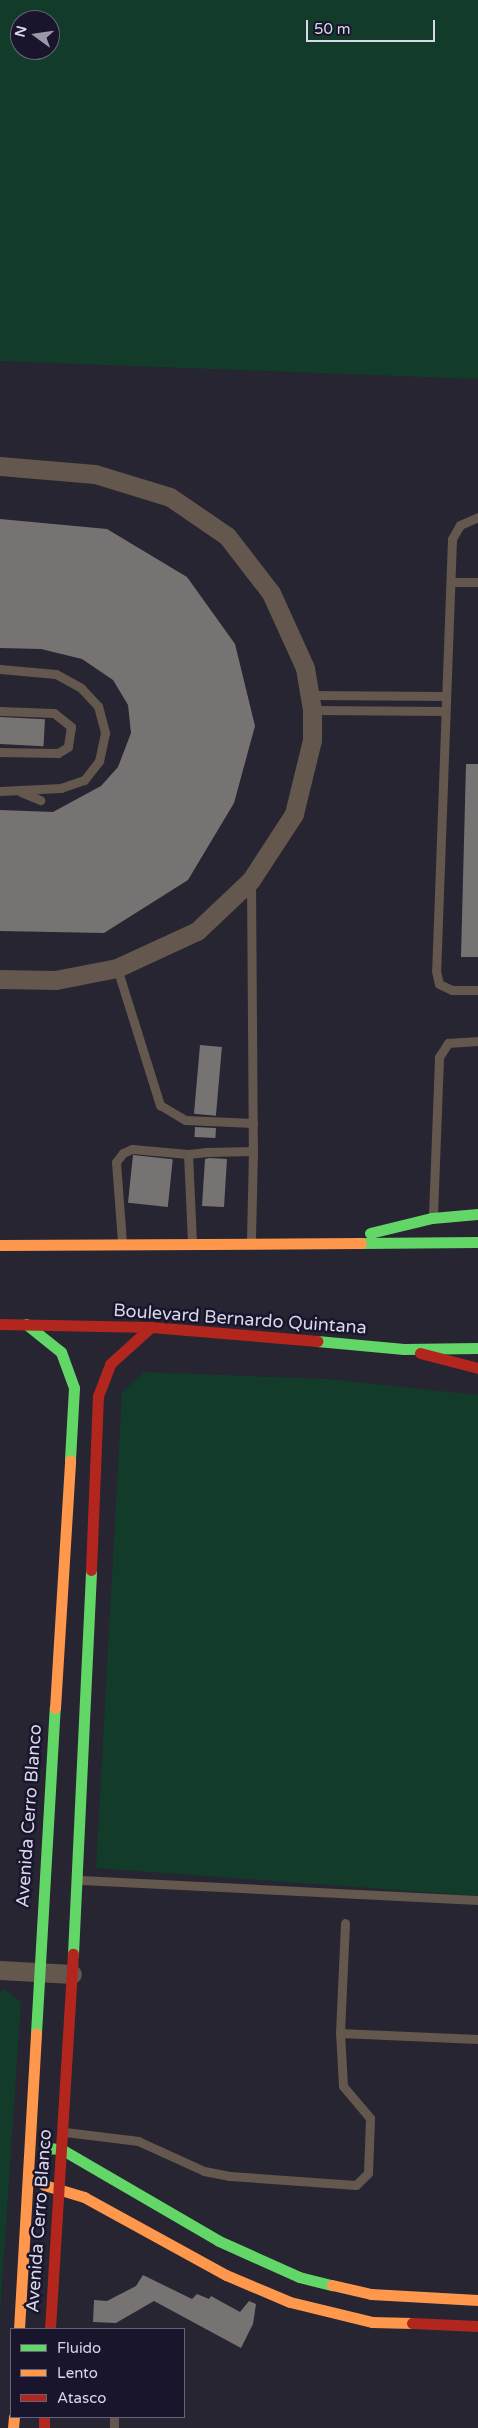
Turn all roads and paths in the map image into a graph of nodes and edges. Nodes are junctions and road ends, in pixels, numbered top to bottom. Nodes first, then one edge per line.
1 (0, 466) edge
2 (478, 517) edge
3 (451, 582) junction
4 (478, 582) edge
5 (0, 669) edge
6 (446, 696) junction
7 (311, 703) junction
8 (0, 710) edge
9 (446, 711) junction
10 (0, 752) edge
11 (0, 791) edge
12 (21, 792) junction
13 (40, 800) dead end
14 (251, 880) junction
15 (117, 968) junction
16 (0, 979) edge
17 (478, 990) edge
18 (478, 1041) edge
19 (253, 1123) junction
20 (253, 1151) junction
21 (188, 1154) junction
22 (478, 1214) edge
23 (432, 1218) junction
24 (478, 1242) edge
25 (251, 1243) junction
26 (0, 1244) edge
27 (323, 1244) junction
28 (122, 1245) junction
29 (192, 1245) junction
30 (0, 1324) edge
31 (26, 1324) junction
32 (151, 1327) junction
33 (478, 1348) edge
34 (404, 1349) junction
35 (478, 1368) edge
36 (78, 1880) junction
37 (478, 1900) edge
38 (345, 1924) dead end
39 (0, 1970) edge
40 (37, 1971) junction
41 (72, 1974) junction
42 (340, 2033) junction
43 (478, 2040) edge
44 (62, 2132) junction
45 (28, 2147) junction
46 (61, 2149) junction
47 (26, 2183) junction
48 (59, 2187) junction
49 (478, 2300) edge
50 (478, 2326) edge
51 (18, 2328) edge
52 (50, 2328) edge

1 - 7 street
2 - 3 lane
3 - 4 lane
3 - 6 lane
5 - 12 lane
6 - 7 lane
6 - 9 lane
7 - 9 lane
7 - 14 street
8 - 10 lane
9 - 17 lane
11 - 12 lane
12 - 13 lane
14 - 15 street
14 - 19 lane
15 - 16 street
15 - 19 lane
18 - 23 lane
19 - 20 lane
20 - 21 lane
20 - 25 lane
21 - 28 lane
21 - 29 lane
22 - 23 main road
23 - 27 main road
24 - 27 main road
25 - 27 main road
25 - 29 main road
26 - 28 main road
28 - 29 main road
30 - 31 main road, Boulevard Bernardo Quintana
31 - 32 main road, Boulevard Bernardo Quintana
31 - 40 main road, Avenida Cerro Blanco
32 - 34 main road, Boulevard Bernardo Quintana
32 - 36 main road, Avenida Cerro Blanco
33 - 34 main road, Boulevard Bernardo Quintana
34 - 35 main road
36 - 37 lane
36 - 41 main road, Avenida Cerro Blanco
38 - 42 lane
39 - 40 street
40 - 41 street
40 - 45 main road, Avenida Cerro Blanco
41 - 44 main road, Avenida Cerro Blanco
42 - 43 lane
42 - 44 lane
44 - 46 main road, Avenida Cerro Blanco
45 - 46 main road
45 - 47 main road, Avenida Cerro Blanco
46 - 48 main road, Avenida Cerro Blanco
46 - 49 main road
47 - 48 main road
47 - 51 main road, Avenida Cerro Blanco
48 - 50 main road
48 - 52 main road, Avenida Cerro Blanco

